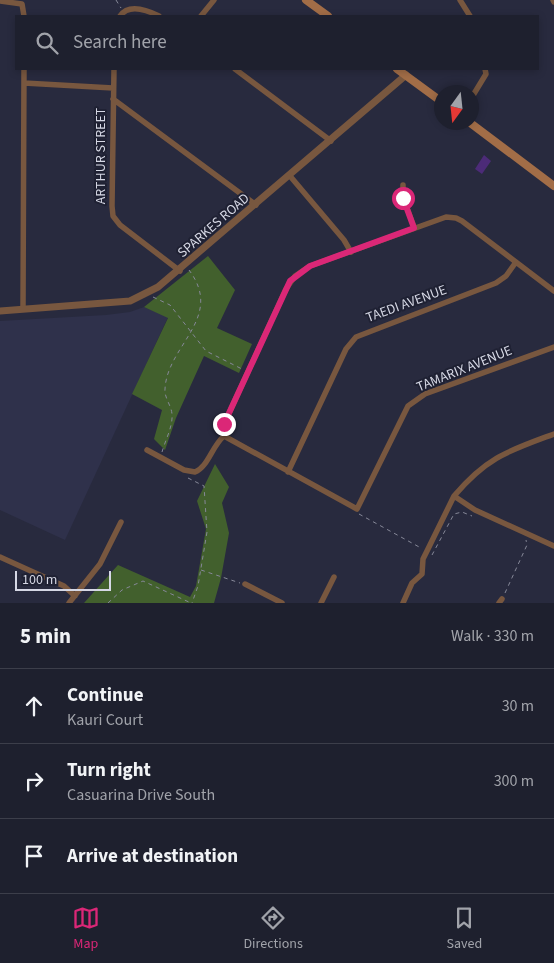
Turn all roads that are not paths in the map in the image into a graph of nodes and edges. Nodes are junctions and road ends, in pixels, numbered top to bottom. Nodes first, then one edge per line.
1 (214, 0) edge
2 (306, 0) edge
3 (460, 0) edge
4 (0, 1) edge
5 (122, 14) edge
6 (24, 15) edge
7 (158, 15) edge
8 (202, 15) edge
9 (327, 15) edge
10 (469, 15) edge
11 (24, 70) edge
12 (114, 70) edge
13 (236, 70) edge
14 (398, 70) edge
15 (486, 70) edge
16 (406, 76) junction
17 (24, 83) junction
18 (479, 86) edge
19 (113, 88) junction
20 (434, 96) edge
21 (113, 99) junction
22 (479, 129) edge
23 (331, 141) junction
24 (290, 176) junction
25 (403, 185) dead end
26 (554, 186) edge
27 (256, 205) junction
28 (414, 228) junction
29 (351, 252) junction
30 (516, 262) junction
31 (180, 271) junction
32 (554, 291) edge
33 (23, 310) junction
34 (0, 311) edge
35 (554, 347) edge
36 (554, 434) edge
37 (224, 436) junction
38 (147, 450) dead end
39 (288, 472) junction
40 (454, 496) junction
41 (121, 522) dead end
42 (554, 546) edge
43 (0, 557) edge
44 (334, 577) dead end
45 (244, 584) road end
46 (75, 596) junction
47 (68, 603) edge
48 (282, 603) edge
49 (321, 603) edge
50 (403, 603) edge

1 - 8 street
2 - 9 main road
3 - 10 street
4 - 6 street
5 - 7 street
11 - 17 street
12 - 19 street, ARTHUR STREET
13 - 23 street
14 - 16 main road
15 - 18 street
16 - 20 main road
16 - 23 street, SPARKES ROAD
17 - 19 street
17 - 33 street
19 - 21 street, ARTHUR STREET
21 - 27 street
21 - 31 street, ARTHUR STREET
22 - 26 main road
23 - 24 street, SPARKES ROAD
24 - 27 street, SPARKES ROAD
24 - 29 street
25 - 28 street
27 - 31 street, SPARKES ROAD
28 - 29 street
28 - 30 street
29 - 37 street
30 - 32 street
30 - 39 street, TAEDI AVENUE
31 - 33 street, SPARKES ROAD
33 - 34 street, SPARKES ROAD
35 - 39 street, TAMARIX AVENUE
36 - 40 street
37 - 38 street
37 - 39 street
40 - 42 street
40 - 50 street
41 - 46 street
43 - 46 street
44 - 49 street
45 - 48 street
46 - 47 street

